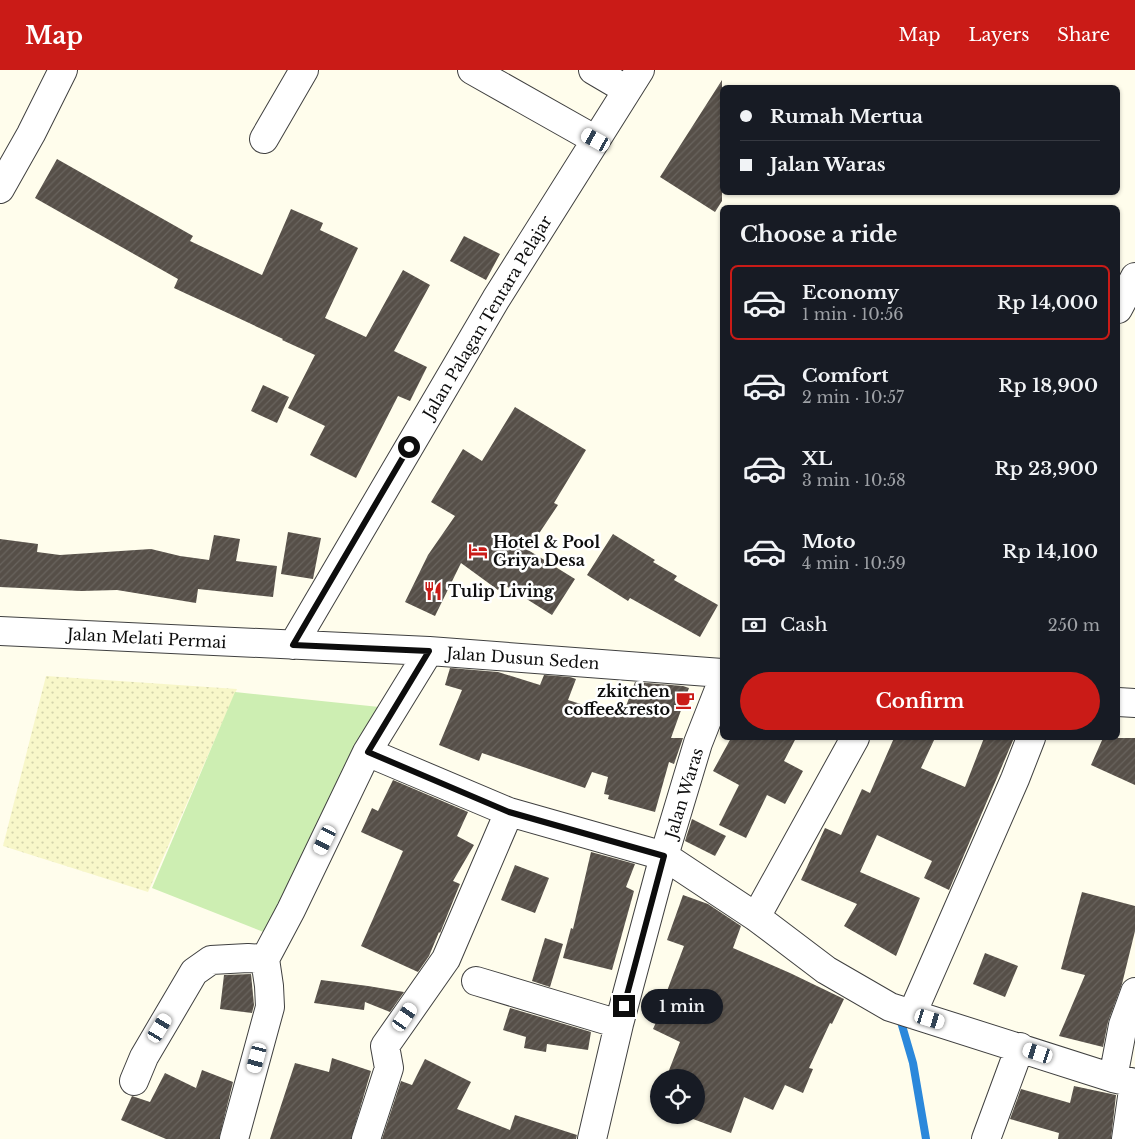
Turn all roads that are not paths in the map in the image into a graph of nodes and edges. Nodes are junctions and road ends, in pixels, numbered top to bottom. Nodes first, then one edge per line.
1 (62, 70) edge
2 (304, 70) edge
3 (472, 70) edge
4 (593, 70) edge
5 (633, 80) edge
6 (264, 139) dead end
7 (596, 140) junction
8 (0, 189) edge
9 (1134, 280) edge
10 (1120, 305) edge
11 (0, 631) edge
12 (293, 645) junction
13 (429, 651) junction
14 (720, 673) edge
15 (720, 687) edge
16 (1120, 702) edge
17 (1135, 703) edge
18 (854, 740) edge
19 (1030, 740) edge
20 (368, 752) junction
21 (509, 812) junction
22 (664, 856) junction
23 (756, 917) junction
24 (265, 959) junction
25 (476, 981) dead end
26 (1135, 992) edge
27 (903, 1011) junction
28 (619, 1024) junction
29 (1020, 1047) junction
30 (134, 1081) dead end
31 (1127, 1081) edge
32 (234, 1139) edge
33 (366, 1139) edge
34 (592, 1139) edge
35 (986, 1139) edge
36 (1126, 1139) edge

1 - 8 street
2 - 6 street
3 - 7 street
4 - 5 street
5 - 7 street, Jalan Palagan Tentara Pelajar
7 - 12 street, Jalan Palagan Tentara Pelajar
9 - 10 street
11 - 12 street, Jalan Melati Permai
12 - 13 street, Jalan Dusun Seden
13 - 14 street, Jalan Dusun Seden
13 - 20 street
15 - 22 street, Jalan Waras
16 - 17 street
18 - 23 street
19 - 27 street
20 - 21 street
20 - 24 street
21 - 22 street
21 - 33 street
22 - 23 street
22 - 28 street, Jalan Waras
23 - 27 street
24 - 30 street
24 - 32 street
25 - 28 street
26 - 31 street
27 - 29 street
28 - 34 street, Jalan Waras
29 - 31 street
29 - 35 street
31 - 36 street

